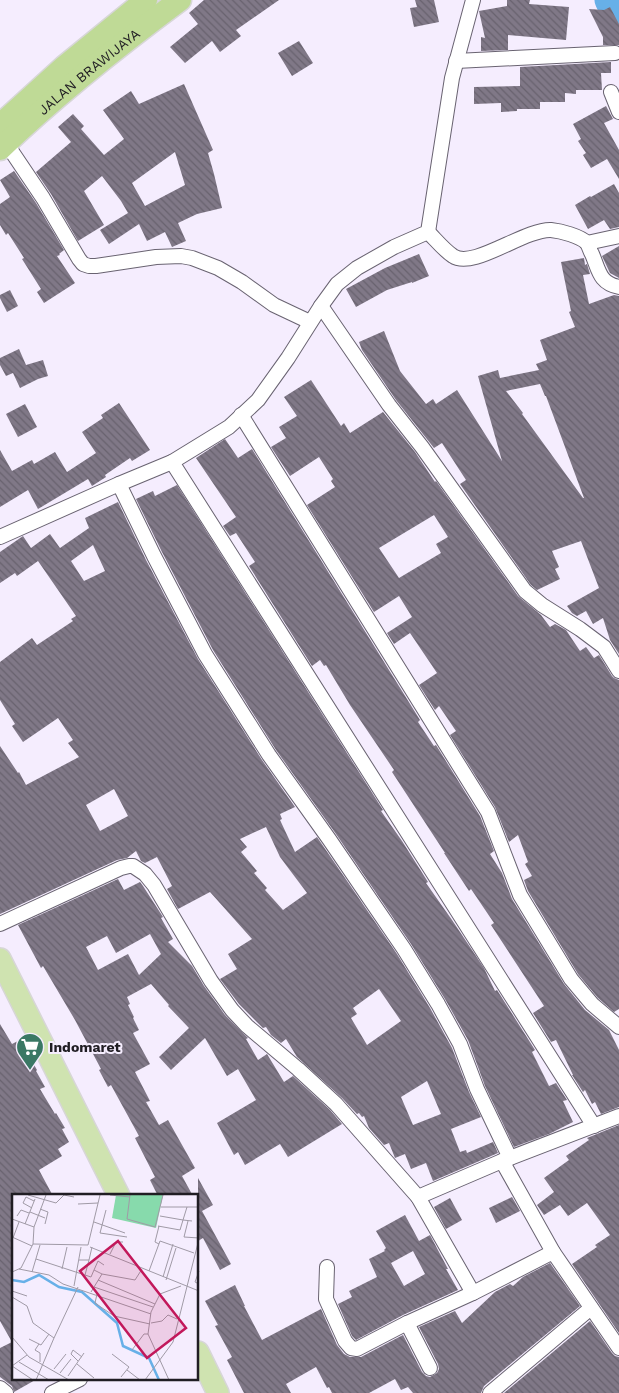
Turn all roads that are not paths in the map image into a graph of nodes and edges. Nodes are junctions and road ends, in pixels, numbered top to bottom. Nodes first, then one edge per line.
1 (146, 0) edge
2 (180, 0) edge
3 (473, 0) edge
4 (615, 52) dead end
5 (456, 61) junction
6 (611, 92) dead end
7 (619, 112) edge
8 (2, 139) edge
9 (428, 232) junction
10 (619, 236) edge
11 (587, 244) junction
12 (619, 287) edge
13 (320, 306) junction
14 (310, 322) junction
15 (241, 415) junction
16 (172, 462) junction
17 (119, 484) junction
18 (0, 537) edge
19 (619, 671) edge
20 (0, 924) edge
21 (0, 959) edge
22 (619, 1027) edge
23 (619, 1116) edge
24 (594, 1126) junction
25 (506, 1160) junction
26 (118, 1194) edge
27 (418, 1197) junction
28 (553, 1252) junction
29 (327, 1267) dead end
30 (473, 1293) junction
31 (591, 1308) junction
32 (406, 1323) junction
33 (619, 1348) edge
34 (199, 1354) edge
35 (430, 1368) dead end
36 (78, 1380) edge
37 (0, 1388) edge
38 (6, 1393) edge
39 (52, 1393) edge
40 (218, 1393) edge
41 (490, 1393) edge

1 - 8 highway, JALAN BRAWIJAYA
2 - 8 highway, JALAN BRAWIJAYA
3 - 5 street
4 - 5 street
5 - 9 street
6 - 7 street
8 - 14 street
9 - 11 street
9 - 13 street
10 - 11 street
11 - 12 street
13 - 14 street
13 - 19 street
14 - 15 street
15 - 16 street
15 - 22 street
16 - 17 street
16 - 24 street
17 - 18 street
17 - 25 street
20 - 27 street
21 - 26 main road
23 - 24 street
24 - 25 street
25 - 27 street
25 - 28 street
27 - 30 street
28 - 30 street
28 - 31 street
29 - 32 street
30 - 32 street
31 - 33 street
31 - 41 street
32 - 35 street
34 - 40 main road
36 - 39 street
37 - 38 street

